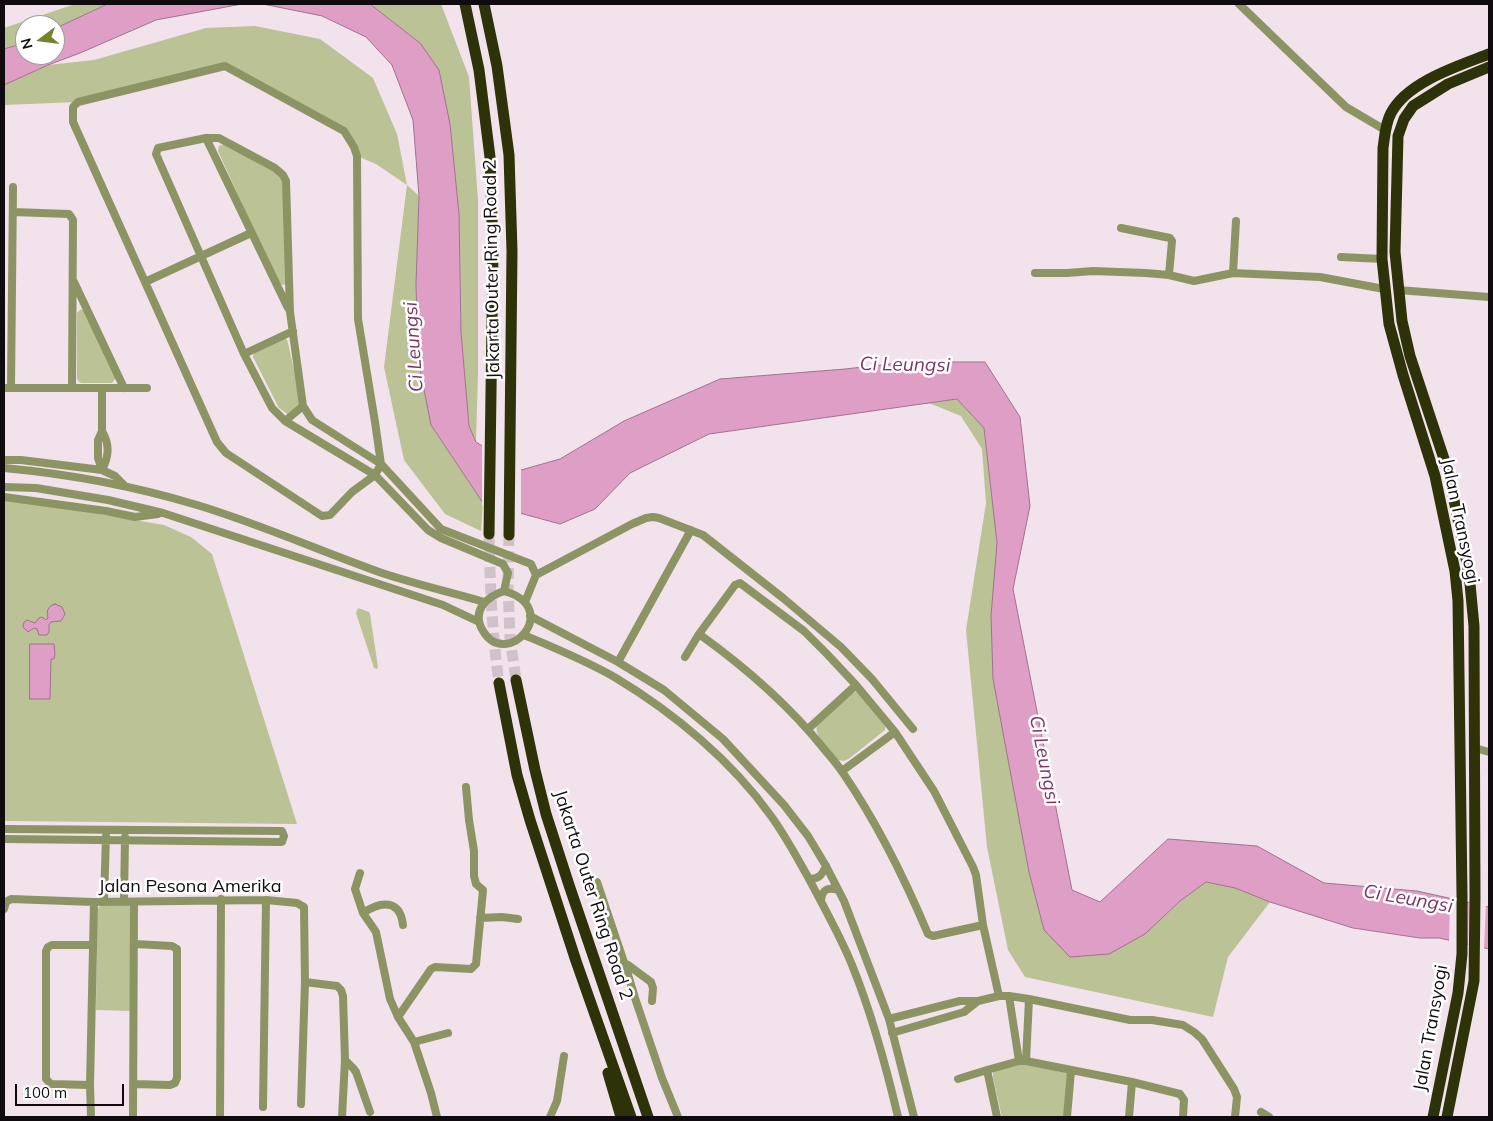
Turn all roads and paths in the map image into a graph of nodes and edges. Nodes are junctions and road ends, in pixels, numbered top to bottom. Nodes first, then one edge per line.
1 (465, 4) edge
2 (484, 4) edge
3 (1239, 4) edge
4 (1489, 54) edge
5 (1489, 67) edge
6 (1385, 130) junction
7 (206, 138) junction
8 (13, 187) dead end
9 (13, 212) junction
10 (1236, 221) dead end
11 (1121, 228) dead end
12 (251, 232) junction
13 (201, 256) junction
14 (1341, 257) dead end
15 (1382, 259) junction
16 (1035, 272) dead end
17 (1233, 273) junction
18 (1169, 275) junction
19 (73, 279) junction
20 (145, 282) junction
21 (1384, 289) junction
22 (1398, 290) junction
23 (1489, 298) edge
24 (290, 312) junction
25 (293, 331) junction
26 (244, 354) junction
27 (1418, 380) junction
28 (1406, 384) junction
29 (7, 388) edge
30 (72, 388) junction
31 (102, 388) junction
32 (124, 388) junction
33 (147, 388) dead end
34 (303, 406) junction
35 (285, 421) junction
36 (4, 460) edge
37 (380, 464) junction
38 (4, 468) edge
39 (102, 470) junction
40 (375, 475) junction
41 (125, 486) junction
42 (4, 487) edge
43 (4, 496) edge
44 (163, 513) junction
45 (691, 530) junction
46 (490, 534) tunnel mouth
47 (509, 535) tunnel mouth
48 (536, 574) junction
49 (504, 591) junction
50 (484, 602) junction
51 (525, 602) junction
52 (530, 616) junction
53 (479, 622) junction
54 (699, 634) junction
55 (524, 635) junction
56 (685, 657) dead end
57 (618, 662) junction
58 (516, 680) tunnel mouth
59 (498, 683) tunnel mouth
60 (856, 685) junction
61 (808, 729) junction
62 (913, 729) dead end
63 (895, 732) junction
64 (1475, 748) junction
65 (1489, 752) edge
66 (842, 771) junction
67 (466, 787) dead end
68 (4, 829) edge
69 (107, 830) junction
70 (125, 830) junction
71 (4, 839) edge
72 (106, 840) junction
73 (124, 840) junction
74 (826, 866) junction
75 (360, 873) dead end
76 (809, 879) junction
77 (597, 882) dead end
78 (838, 890) junction
79 (221, 899) junction
80 (266, 900) junction
81 (104, 901) junction
82 (124, 901) junction
83 (821, 901) junction
84 (94, 902) junction
85 (134, 902) junction
86 (4, 909) edge
87 (364, 913) junction
88 (480, 918) junction
89 (518, 919) dead end
90 (403, 925) dead end
91 (983, 925) junction
92 (135, 944) junction
93 (93, 945) junction
94 (576, 961) junction
95 (629, 964) junction
96 (305, 982) junction
97 (999, 996) junction
98 (1008, 996) junction
99 (1029, 999) junction
100 (652, 1001) dead end
101 (978, 1001) junction
102 (933, 1008) junction
103 (398, 1017) junction
104 (888, 1019) junction
105 (937, 1020) junction
106 (448, 1033) dead end
107 (892, 1033) junction
108 (414, 1042) junction
109 (564, 1056) dead end
110 (345, 1060) junction
111 (1023, 1061) junction
112 (987, 1070) junction
113 (1071, 1071) junction
114 (958, 1079) dead end
115 (1132, 1082) junction
116 (133, 1084) junction
117 (90, 1085) junction
118 (301, 1104) dead end
119 (263, 1107) dead end
120 (370, 1112) dead end
121 (1261, 1112) dead end
122 (91, 1117) edge
123 (133, 1117) edge
124 (220, 1117) edge
125 (342, 1117) edge
126 (437, 1117) edge
127 (550, 1117) edge
128 (621, 1117) edge
129 (631, 1117) edge
130 (650, 1117) edge
131 (678, 1117) edge
132 (898, 1117) edge
133 (914, 1117) edge
134 (997, 1117) edge
135 (1067, 1117) edge
136 (1129, 1117) edge
137 (1182, 1117) edge
138 (1235, 1117) edge
139 (1269, 1117) edge
140 (1433, 1117) edge
141 (1447, 1117) edge

1 - 46 highway, Jakarta Outer Ring Road 2
2 - 47 highway, Jakarta Outer Ring Road 2
3 - 6 street
4 - 6 highway, Jalan Transyogi
5 - 22 highway, Jalan Transyogi
6 - 15 highway, Jalan Transyogi
7 - 12 street
7 - 13 street
7 - 24 street
8 - 9 street
9 - 19 street
9 - 29 street
10 - 17 street
11 - 18 street
12 - 13 street
12 - 24 street
13 - 20 street
13 - 26 street
14 - 15 street
15 - 21 highway, Jalan Transyogi
16 - 18 street
17 - 18 street
17 - 21 street
19 - 30 street
19 - 32 street
20 - 37 street
20 - 40 street
21 - 28 highway, Jalan Transyogi
22 - 23 street
22 - 27 highway, Jalan Transyogi
24 - 25 street
25 - 26 street
25 - 34 street
26 - 35 street
27 - 28 highway
27 - 64 highway, Jalan Transyogi
28 - 140 highway, Jalan Transyogi
29 - 30 street
30 - 31 street
31 - 32 street
31 - 39 street
32 - 33 street
34 - 35 street
34 - 37 street
35 - 40 street
36 - 39 street
37 - 40 street
37 - 48 street
38 - 41 street
39 - 41 street
40 - 49 street
41 - 50 street
42 - 44 street
43 - 44 street
44 - 53 street
45 - 48 street
45 - 57 street
45 - 62 street
48 - 51 street
49 - 50 street
49 - 51 street
50 - 53 street
51 - 52 street
52 - 55 street
52 - 57 street
53 - 55 street
54 - 56 street
54 - 60 street
54 - 61 street
55 - 76 street
57 - 74 street
58 - 130 highway, Jakarta Outer Ring Road 2
59 - 94 highway, Jakarta Outer Ring Road 2
60 - 61 street
60 - 63 street
61 - 66 street
63 - 66 street
63 - 91 street
64 - 65 street
64 - 141 highway, Jalan Transyogi
66 - 91 street
67 - 88 street
68 - 69 street
69 - 70 street
69 - 72 street
70 - 73 street
70 - 73 street
71 - 72 street
72 - 73 street
72 - 81 street
73 - 82 street
74 - 76 street
74 - 78 street
75 - 87 street
76 - 83 street
77 - 95 street
78 - 83 street
78 - 104 street
79 - 80 street, Jalan Pesona Amerika
79 - 85 street, Jalan Pesona Amerika
79 - 124 street
80 - 96 street, Jalan Pesona Amerika
80 - 119 street
81 - 82 street, Jalan Pesona Amerika
81 - 84 street, Jalan Pesona Amerika
82 - 85 street, Jalan Pesona Amerika
83 - 132 street
84 - 86 street, Jalan Pesona Amerika
84 - 93 street
85 - 92 street
87 - 90 street
87 - 103 street
88 - 89 street
88 - 103 street
91 - 97 street
92 - 116 street
92 - 116 street
93 - 117 street
93 - 117 street
94 - 128 highway
94 - 129 highway, Jakarta Outer Ring Road 2
95 - 100 street
95 - 131 street
96 - 110 street
96 - 118 street, Jalan Pesona Amerika
97 - 98 street
97 - 101 street
98 - 99 street
98 - 111 street
99 - 111 street
99 - 138 street
101 - 102 street
101 - 105 street
102 - 104 street
102 - 105 street
103 - 108 street
104 - 107 street
105 - 107 street
106 - 108 street
107 - 133 street
108 - 126 street
109 - 127 street
110 - 120 street
110 - 125 street
111 - 112 street
111 - 113 street
112 - 114 street
112 - 134 street
113 - 115 street
113 - 135 street
115 - 136 street
115 - 137 street
116 - 123 street
117 - 122 street
121 - 139 street

